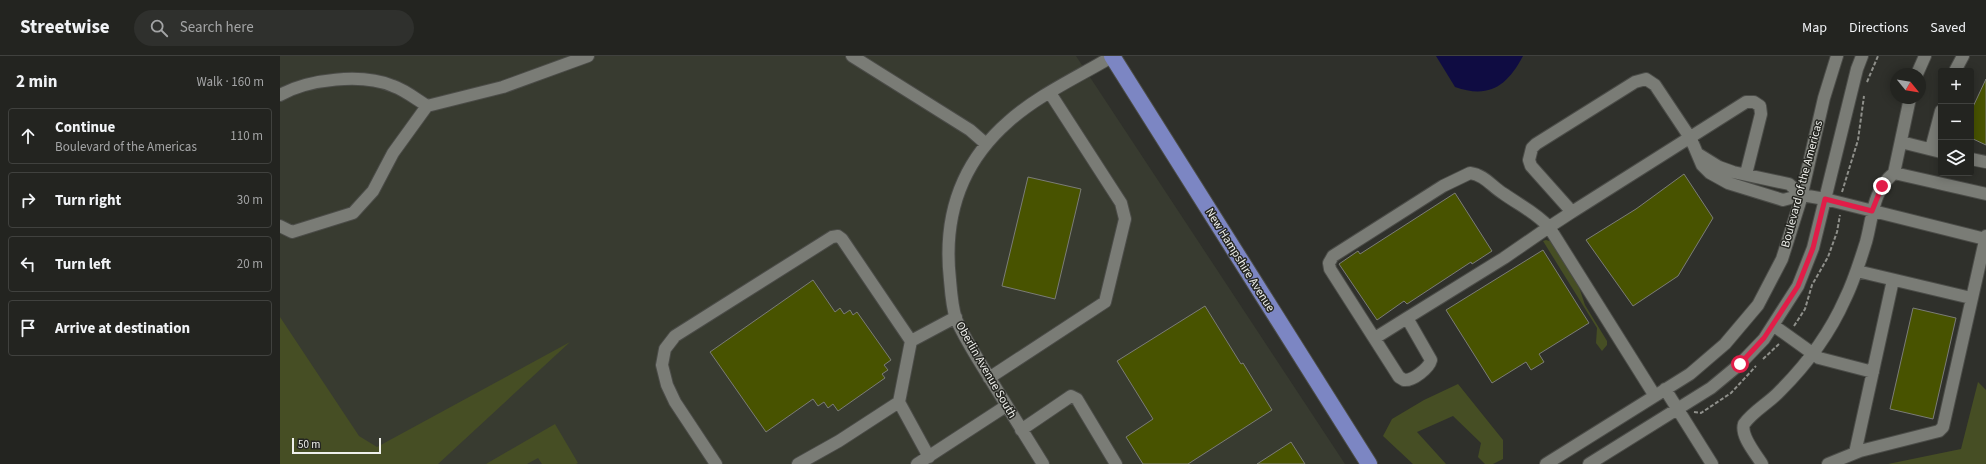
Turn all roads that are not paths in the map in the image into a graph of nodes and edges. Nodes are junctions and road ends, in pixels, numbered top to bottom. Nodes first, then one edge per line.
1 (588, 56) edge
2 (852, 56) edge
3 (1112, 56) edge
4 (1837, 56) edge
5 (1862, 56) edge
6 (1925, 56) edge
7 (1963, 56) edge
8 (1920, 68) edge
9 (1957, 68) edge
10 (1050, 93) junction
11 (280, 95) edge
12 (1909, 104) edge
13 (427, 106) junction
14 (1938, 134) edge
15 (1691, 139) junction
16 (1901, 142) junction
17 (986, 144) junction
18 (1936, 150) edge
19 (1698, 154) junction
20 (1974, 160) edge
21 (1986, 162) edge
22 (1894, 173) junction
23 (1746, 174) junction
24 (1986, 194) edge
25 (1802, 195) junction
26 (1825, 199) junction
27 (1872, 211) junction
28 (1572, 212) junction
29 (280, 226) edge
30 (1549, 227) junction
31 (1986, 238) edge
32 (1857, 271) junction
33 (1893, 280) junction
34 (1971, 298) junction
35 (956, 317) junction
36 (1407, 318) junction
37 (1773, 325) junction
38 (1375, 338) junction
39 (911, 341) junction
40 (1812, 353) junction
41 (1873, 372) junction
42 (989, 378) junction
43 (1660, 393) junction
44 (899, 402) junction
45 (1006, 406) junction
46 (1677, 408) junction
47 (1021, 430) junction
48 (1855, 453) junction
49 (929, 456) junction
50 (716, 464) edge
51 (798, 464) edge
52 (917, 464) edge
53 (1043, 464) edge
54 (1116, 464) edge
55 (1369, 464) edge
56 (1546, 464) edge
57 (1589, 464) edge
58 (1712, 464) edge
59 (1762, 464) edge
60 (1828, 464) edge

1 - 13 street
2 - 17 street
3 - 10 street, Oberlin Avenue South
3 - 55 main road, New Hampshire Avenue
4 - 25 street, Boulevard of the Americas
5 - 26 street, Boulevard of the Americas
6 - 8 street
7 - 9 street
10 - 17 street, Oberlin Avenue South
10 - 42 street
11 - 13 street
12 - 16 street
13 - 29 street
14 - 18 street
15 - 19 street
15 - 23 street
15 - 28 street
15 - 28 street
16 - 18 street
16 - 22 street
17 - 35 street, Oberlin Avenue South
19 - 23 street
19 - 25 street
20 - 21 street
22 - 24 street
22 - 27 street
23 - 25 street
25 - 26 street
25 - 43 street, Boulevard of the Americas
26 - 27 street
26 - 37 street, Boulevard of the Americas
27 - 31 street
27 - 32 street
28 - 30 street
30 - 36 street
30 - 38 street
30 - 43 street
31 - 34 street
32 - 33 street
32 - 40 street
33 - 34 street
33 - 41 street
34 - 48 street
35 - 39 street
35 - 42 street, Oberlin Avenue South
36 - 38 street
36 - 38 street
37 - 40 street
37 - 46 street, Boulevard of the Americas
39 - 44 street
39 - 50 street
40 - 41 street
40 - 59 street
41 - 48 street
42 - 45 street, Oberlin Avenue South
43 - 46 street
43 - 56 street, Boulevard of the Americas
44 - 49 street
44 - 51 street
45 - 47 street, Oberlin Avenue South
45 - 49 street
46 - 57 street, Boulevard of the Americas
46 - 58 street
47 - 53 street, Oberlin Avenue South
47 - 54 street
48 - 60 street
49 - 52 street

